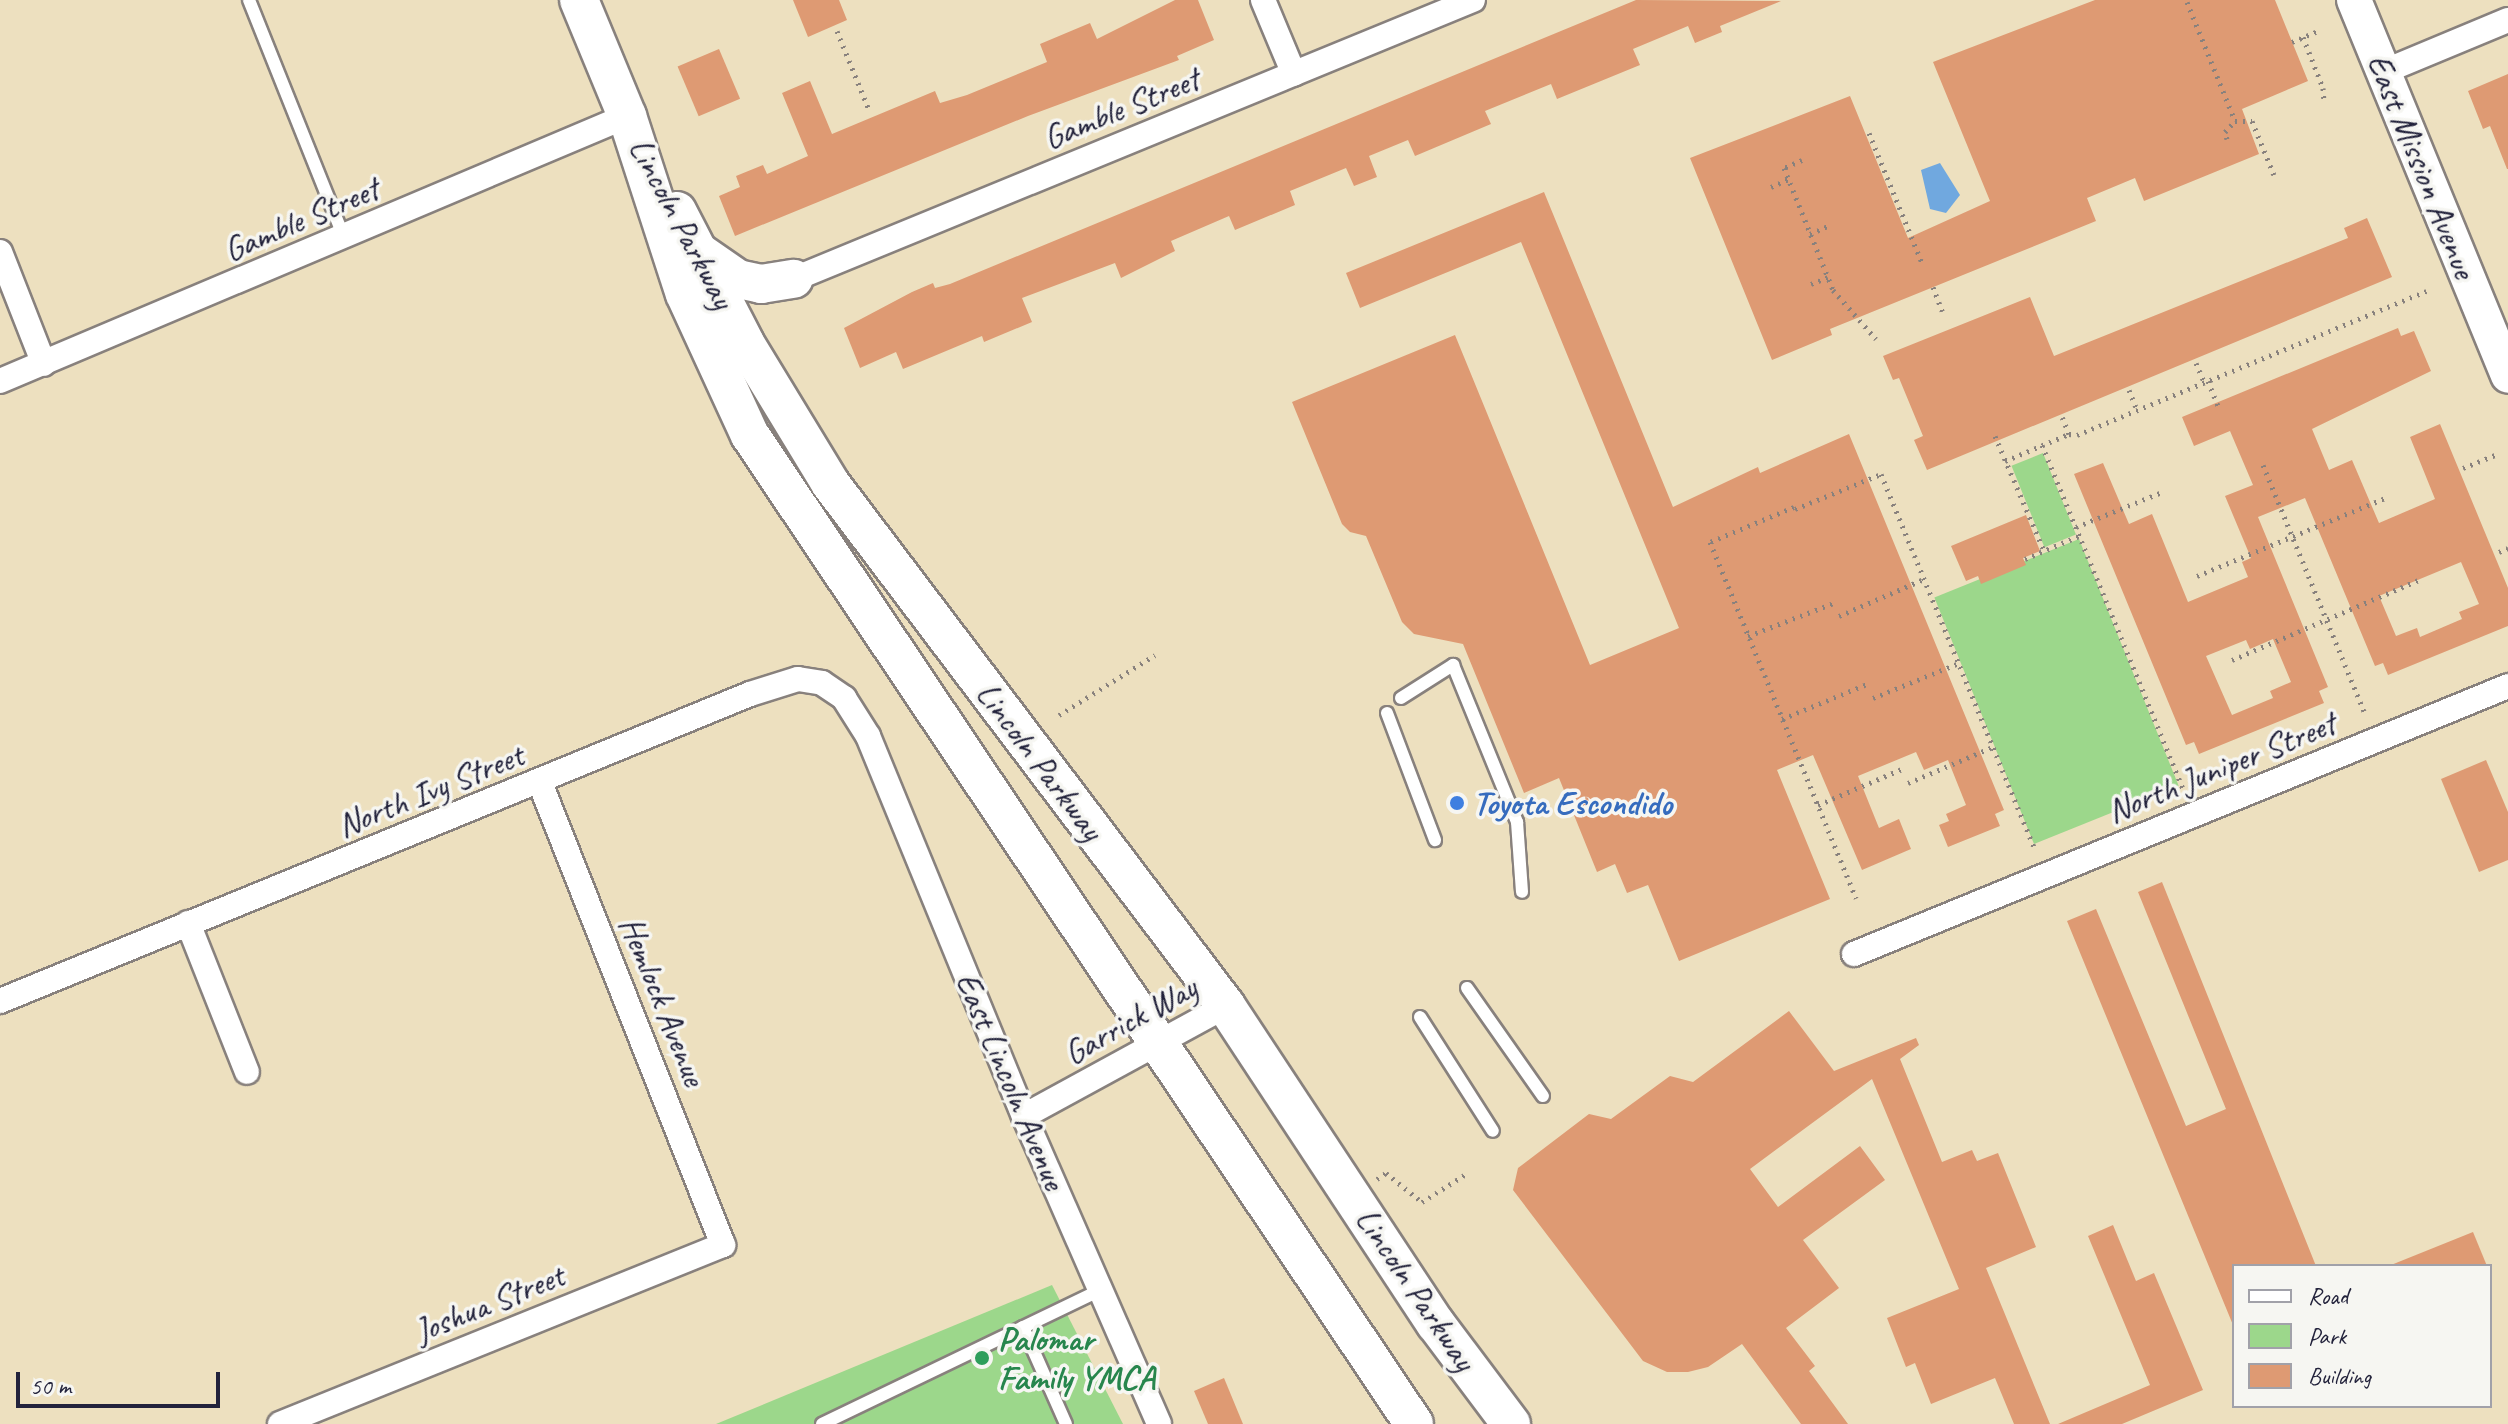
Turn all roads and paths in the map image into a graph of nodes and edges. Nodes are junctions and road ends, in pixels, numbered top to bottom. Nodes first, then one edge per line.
1 (249, 0) edge
2 (579, 0) edge
3 (1263, 0) edge
4 (1473, 0) edge
5 (2354, 0) edge
6 (2187, 2) dead end
7 (2508, 20) edge
8 (2320, 30) dead end
9 (837, 31) dead end
10 (2303, 37) junction
11 (2292, 42) dead end
12 (2383, 72) junction
13 (1294, 74) junction
14 (2324, 103) dead end
15 (869, 110) dead end
16 (627, 116) junction
17 (2235, 121) junction
18 (1869, 133) dead end
19 (2227, 139) dead end
20 (1802, 160) dead end
21 (2274, 175) dead end
22 (1789, 179) junction
23 (1771, 187) dead end
24 (1830, 225) dead end
25 (1810, 234) junction
26 (344, 237) junction
27 (698, 251) junction
28 (0, 252) edge
29 (1923, 265) dead end
30 (1828, 277) junction
31 (794, 279) joint
32 (1811, 284) dead end
33 (1933, 287) dead end
34 (2427, 291) dead end
35 (1942, 311) dead end
36 (1876, 339) dead end
37 (2196, 363) dead end
38 (44, 364) junction
39 (2508, 376) edge
40 (0, 381) edge
41 (2206, 382) junction
42 (2129, 390) dead end
43 (2219, 408) dead end
44 (2137, 410) junction
45 (2062, 417) dead end
46 (2069, 434) junction
47 (1995, 436) dead end
48 (2042, 445) junction
49 (2495, 455) dead end
50 (2005, 461) junction
51 (2263, 465) dead end
52 (2463, 468) dead end
53 (2162, 492) dead end
54 (2388, 497) dead end
55 (2076, 527) junction
56 (2291, 533) junction
57 (2079, 536) junction
58 (2508, 548) edge
59 (2044, 551) junction
60 (2499, 552) dead end
61 (2025, 559) dead end
62 (2197, 576) dead end
63 (1924, 579) junction
64 (2421, 579) dead end
65 (1834, 603) dead end
66 (1839, 616) dead end
67 (2326, 619) junction
68 (1748, 636) junction
69 (1155, 655) dead end
70 (2232, 660) dead end
71 (1959, 663) junction
72 (1867, 684) dead end
73 (2508, 686) edge
74 (1401, 698) dead end
75 (1873, 698) dead end
76 (1387, 713) dead end
77 (2365, 714) dead end
78 (1059, 715) dead end
79 (1782, 719) junction
80 (868, 736) joint
81 (1993, 747) junction
82 (1902, 769) dead end
83 (540, 783) junction
84 (1908, 783) dead end
85 (2183, 788) dead end
86 (1818, 805) junction
87 (1435, 840) dead end
88 (2035, 849) dead end
89 (1522, 892) dead end
90 (1856, 898) dead end
91 (188, 923) junction
92 (1854, 954) dead end
93 (1467, 988) dead end
94 (0, 1001) edge
95 (1226, 1006) junction
96 (1420, 1017) dead end
97 (1159, 1043) junction
98 (247, 1072) dead end
99 (1543, 1096) dead end
100 (1024, 1116) junction
101 (1493, 1131) dead end
102 (1466, 1174) dead end
103 (1376, 1180) dead end
104 (723, 1245) joint
105 (1100, 1290) junction
106 (1023, 1327) junction
107 (841, 1420) edge
108 (280, 1424) edge
109 (822, 1424) edge
110 (1066, 1424) edge
111 (1159, 1424) edge
112 (1414, 1424) edge
113 (1511, 1424) edge

1 - 26 lane
2 - 16 main road
3 - 13 street
4 - 13 street, Gamble Street
5 - 12 main road, East Mission Avenue
6 - 17 path
7 - 12 street
8 - 10 path
9 - 15 path
10 - 11 path
10 - 14 path
12 - 39 main road, East Mission Avenue
13 - 31 street, Gamble Street
16 - 26 street, Gamble Street
16 - 27 main road, Lincoln Parkway
16 - 97 main road, Lincoln Parkway
17 - 19 path
17 - 21 path
18 - 29 path
20 - 22 path
22 - 23 path
22 - 25 path
24 - 25 path
25 - 30 path
26 - 38 street, Gamble Street
27 - 31 main road
27 - 95 main road, Lincoln Parkway
28 - 38 street
30 - 32 path
30 - 36 path
33 - 35 path
34 - 41 path
37 - 41 path
38 - 40 street, Gamble Street
41 - 43 path
41 - 44 path
42 - 44 path
44 - 46 path
45 - 46 path
46 - 48 path
47 - 50 path
48 - 50 path
48 - 55 path
49 - 52 path
50 - 59 path
51 - 56 path
53 - 55 path
54 - 56 path
55 - 57 path
56 - 62 path
56 - 67 path
57 - 59 path
57 - 85 path
58 - 60 path
59 - 61 path
63 - 66 path
63 - 68 path
63 - 71 path
64 - 67 path
65 - 68 path
67 - 70 path
67 - 77 path
68 - 79 path
69 - 78 path
71 - 75 path
71 - 81 path
72 - 79 path
73 - 92 street, North Juniper Street
74 - 89 lane
76 - 87 lane
79 - 86 path
80 - 83 street, North Ivy Street
80 - 100 street, East Lincoln Avenue
81 - 84 path
81 - 88 path
82 - 86 path
83 - 91 street, North Ivy Street
83 - 104 street, Hemlock Avenue
86 - 90 path
91 - 94 street, North Ivy Street
91 - 98 street
93 - 99 lane
95 - 97 street, Garrick Way
95 - 113 main road, Lincoln Parkway
96 - 101 lane
97 - 100 street, Garrick Way
97 - 112 main road, Lincoln Parkway
100 - 105 street, East Lincoln Avenue
102 - 103 path
104 - 108 street, Joshua Street
105 - 106 lane
105 - 111 street, East Lincoln Avenue
106 - 107 lane
106 - 110 lane
107 - 109 lane

